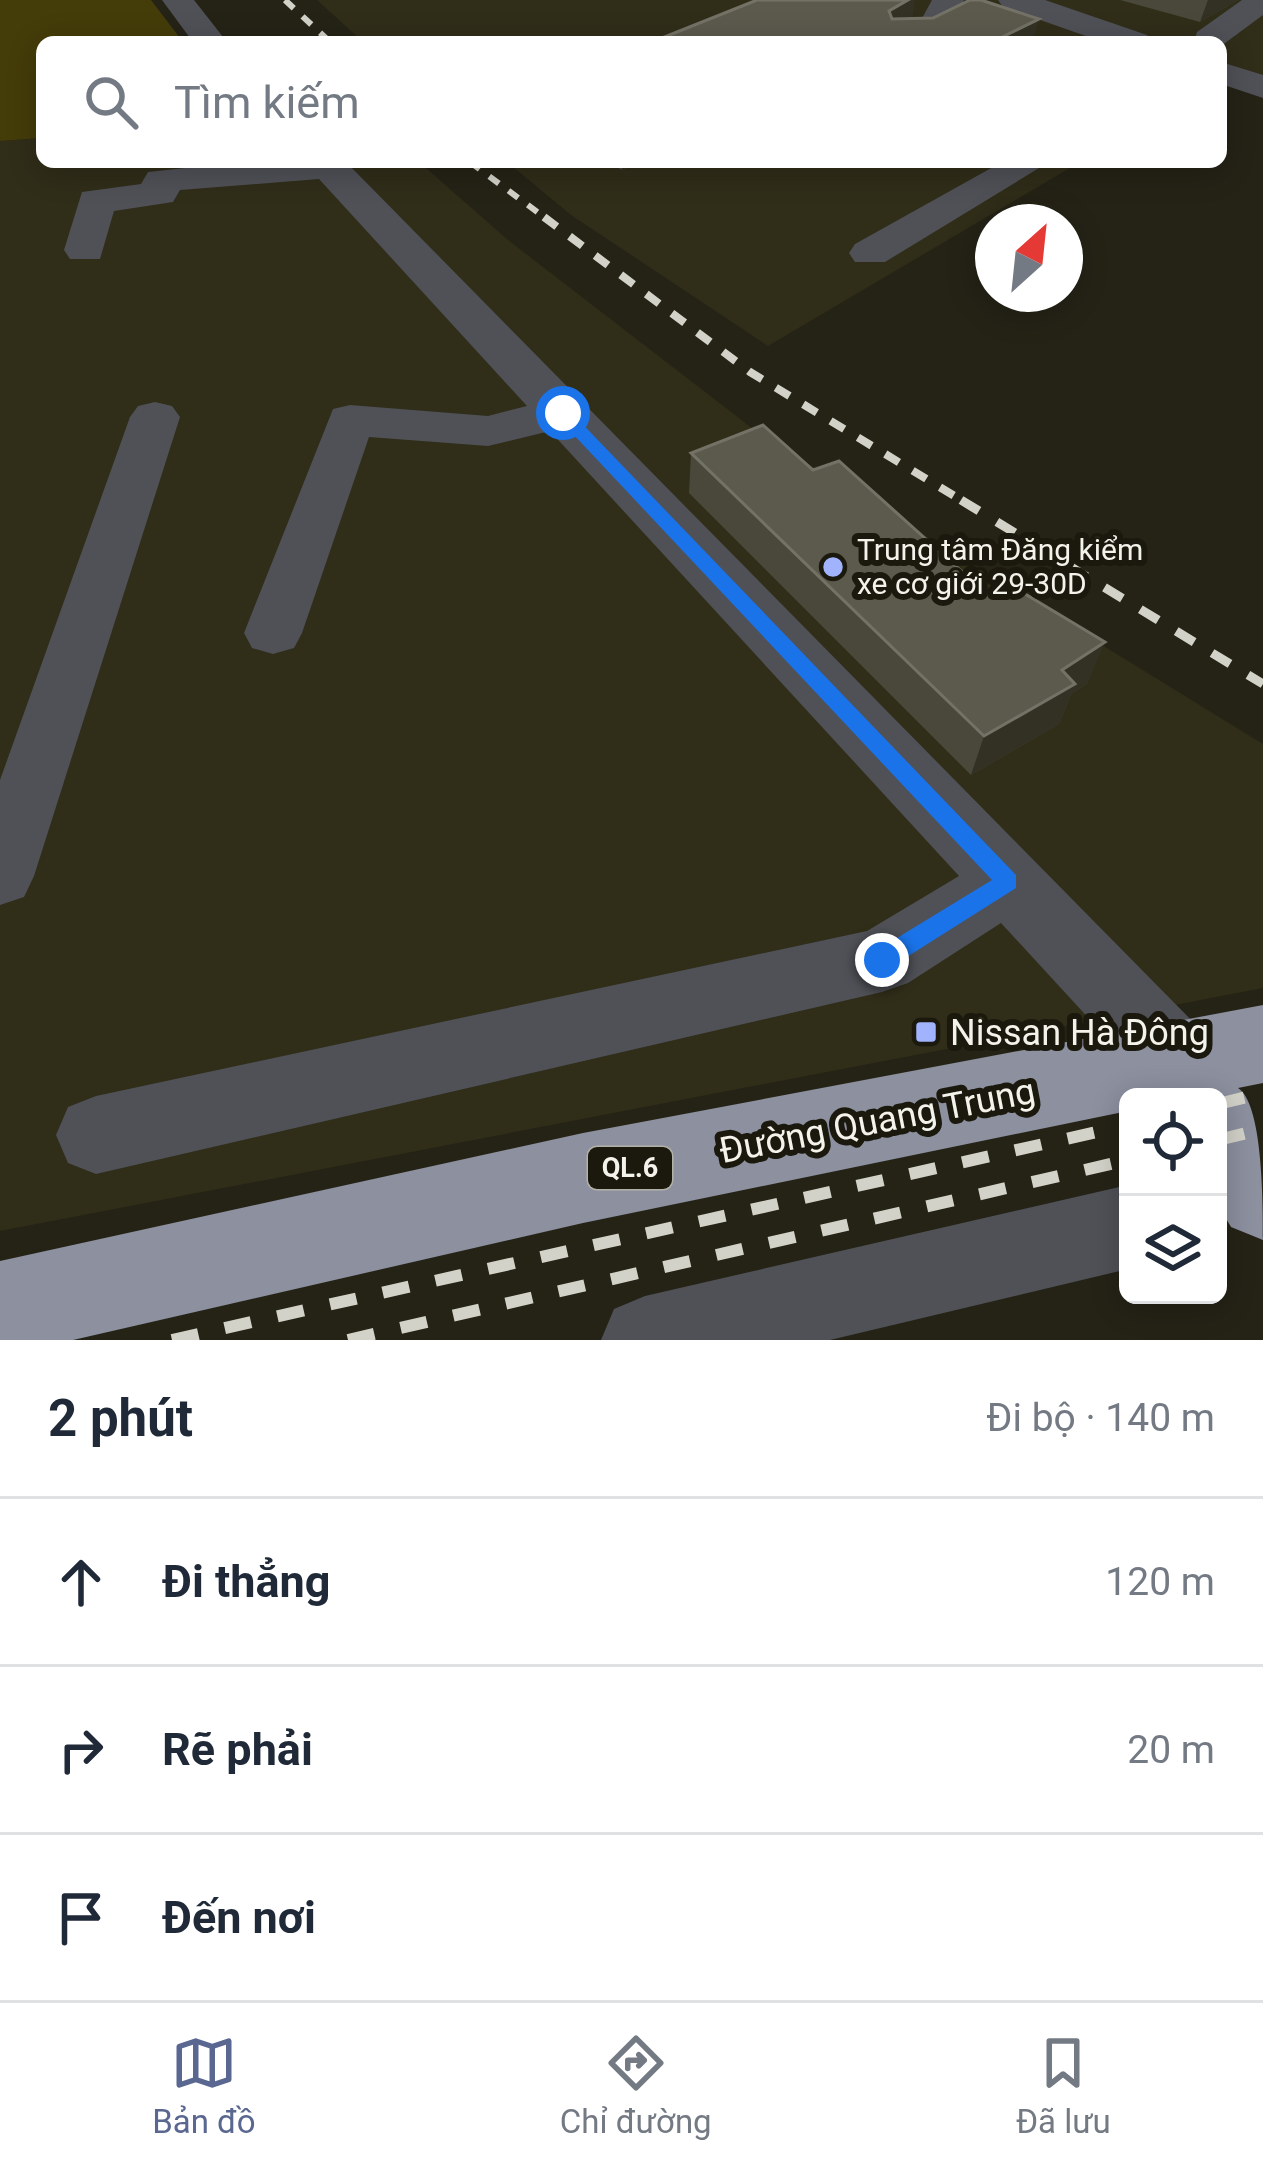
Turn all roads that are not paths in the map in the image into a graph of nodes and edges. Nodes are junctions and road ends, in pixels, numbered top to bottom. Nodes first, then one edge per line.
1 (178, 0) edge
2 (949, 0) edge
3 (1014, 0) edge
4 (1263, 1) edge
5 (205, 36) edge
6 (917, 36) edge
7 (1118, 36) edge
8 (1213, 36) edge
9 (1227, 46) edge
10 (1263, 57) edge
11 (1227, 74) edge
12 (1263, 87) edge
13 (293, 168) edge
14 (329, 168) edge
15 (1019, 168) edge
16 (86, 250) dead end
17 (870, 253) dead end
18 (563, 413) junction
19 (155, 417) dead end
20 (273, 633) dead end
21 (0, 876) edge
22 (1008, 881) junction
23 (1263, 1044) edge
24 (1194, 1088) edge
25 (1207, 1088) edge
26 (1119, 1105) edge
27 (96, 1135) dead end
28 (1227, 1139) edge
29 (1263, 1197) edge
30 (1227, 1206) edge
31 (1119, 1229) edge
32 (0, 1309) edge
33 (645, 1340) edge

1 - 5 street
2 - 6 street
3 - 7 street
4 - 8 street
9 - 10 street
11 - 12 street
13 - 16 street
14 - 18 street
15 - 17 street
18 - 20 street
18 - 22 street
19 - 21 street
22 - 24 street
22 - 27 street
23 - 25 highway, Đường Quang Trung / QL.6
26 - 32 highway, Đường Quang Trung / QL.6
28 - 29 highway
29 - 30 street
31 - 33 street

